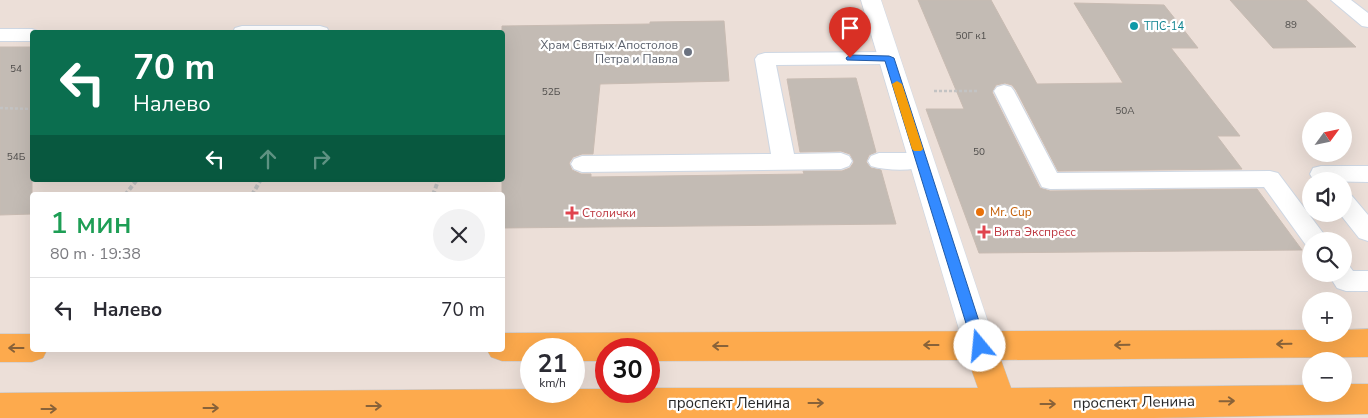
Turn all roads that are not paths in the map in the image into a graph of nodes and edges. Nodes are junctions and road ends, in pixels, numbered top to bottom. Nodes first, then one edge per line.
1 (870, 0) edge
2 (1340, 0) edge
3 (1368, 22) edge
4 (0, 35) edge
5 (30, 35) edge
6 (889, 58) junction
7 (1004, 91) road end
8 (879, 161) dead end
9 (921, 161) junction
10 (784, 162) junction
11 (840, 162) dead end
12 (582, 164) dead end
13 (1352, 174) edge
14 (1368, 174) edge
15 (1352, 212) edge
16 (1310, 232) edge
17 (1368, 232) edge
18 (1352, 281) edge
19 (1368, 281) edge
20 (1368, 343) edge
21 (505, 346) edge
22 (980, 346) junction
23 (0, 348) edge
24 (30, 348) edge
25 (1368, 399) edge
26 (1000, 404) junction
27 (0, 410) edge

1 - 6 street
2 - 3 lane
4 - 5 lane
6 - 9 street
6 - 10 lane
7 - 16 lane
8 - 9 lane
9 - 22 street
10 - 11 lane
10 - 12 lane
13 - 14 lane
15 - 17 lane
18 - 19 lane
20 -> 22 main road
22 -> 21 main road
22 - 26 main road
24 -> 23 main road
26 -> 25 main road, проспект Ленина
27 -> 26 main road, проспект Ленина

